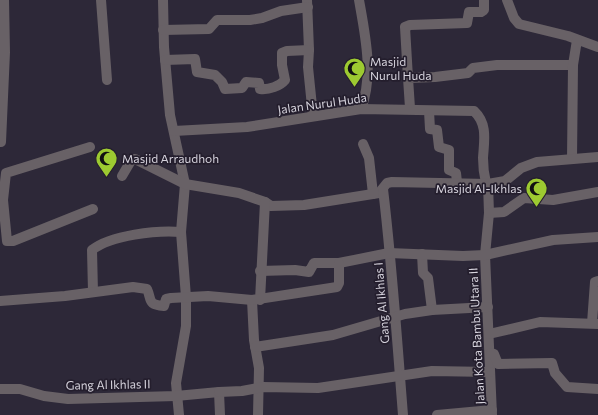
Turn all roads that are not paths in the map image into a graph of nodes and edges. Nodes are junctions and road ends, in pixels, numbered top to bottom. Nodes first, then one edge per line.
1 (4, 0) edge
2 (101, 0) edge
3 (163, 0) edge
4 (359, 0) edge
5 (484, 0) edge
6 (507, 0) edge
7 (307, 3) edge
8 (163, 30) junction
9 (576, 40) junction
10 (598, 48) edge
11 (309, 50) junction
12 (165, 60) junction
13 (574, 65) junction
14 (408, 78) junction
15 (107, 80) dead end
16 (410, 108) junction
17 (361, 109) junction
18 (429, 111) junction
19 (474, 111) joint
20 (313, 116) junction
21 (174, 131) junction
22 (1, 142) dead end
23 (363, 144) dead end
24 (90, 147) dead end
25 (598, 157) edge
26 (572, 159) junction
27 (122, 176) dead end
28 (456, 182) junction
29 (185, 184) junction
30 (487, 184) junction
31 (383, 189) junction
32 (598, 192) edge
33 (373, 194) junction
34 (2, 200) edge
35 (265, 202) junction
36 (93, 209) dead end
37 (489, 213) junction
38 (181, 232) junction
39 (598, 237) edge
40 (390, 253) junction
41 (422, 254) junction
42 (485, 255) junction
43 (339, 263) junction
44 (260, 271) junction
45 (598, 281) edge
46 (93, 292) junction
47 (186, 297) junction
48 (256, 300) junction
49 (0, 301) edge
50 (488, 307) junction
51 (432, 310) junction
52 (396, 316) junction
53 (595, 323) edge
54 (489, 334) junction
55 (255, 347) junction
56 (490, 352) junction
57 (490, 372) junction
58 (398, 377) junction
59 (0, 389) edge
60 (259, 389) junction
61 (598, 389) edge
62 (219, 392) junction
63 (176, 396) junction
64 (492, 413) edge
65 (179, 415) edge
66 (220, 415) edge
67 (258, 415) edge
68 (403, 415) edge
69 (437, 415) edge

1 - 22 street
2 - 15 street
3 - 8 street
4 - 17 street
5 - 14 street
6 - 9 street
7 - 8 street
7 - 11 street
8 - 12 street
9 - 10 street
9 - 13 street
11 - 12 street
11 - 20 street
12 - 21 street
13 - 14 street
13 - 26 street
14 - 16 street
16 - 17 street, Jalan Nurul Huda
16 - 18 street, Jalan Nurul Huda
17 - 20 street, Jalan Nurul Huda
18 - 19 street, Jalan Nurul Huda
18 - 28 street
19 - 30 street, Jalan Kota Bambu Utara II
20 - 21 street, Jalan Nurul Huda
21 - 29 street
23 - 33 street
24 - 34 street
25 - 26 street
26 - 30 street
27 - 29 street
28 - 30 street
28 - 31 street
29 - 35 street
29 - 38 street
30 - 37 street, Jalan Kota Bambu Utara II
31 - 33 street
31 - 40 street, Gang Al Ikhlas I
32 - 37 street
33 - 35 street
34 - 36 street
35 - 44 street
37 - 42 street, Jalan Kota Bambu Utara II
38 - 46 street
38 - 47 street
39 - 42 street
40 - 41 street
40 - 43 street
40 - 52 street, Gang Al Ikhlas I
41 - 42 street
41 - 51 street
42 - 50 street, Jalan Kota Bambu Utara II
43 - 44 street
43 - 48 street
44 - 48 street
45 - 53 street
46 - 47 street
46 - 49 street
47 - 48 street
47 - 63 street
48 - 55 street
50 - 51 street
50 - 54 street, Jalan Kota Bambu Utara II
51 - 52 street
52 - 55 street
52 - 58 street, Gang Al Ikhlas I
53 - 54 street
54 - 56 street, Jalan Kota Bambu Utara II
55 - 60 street
56 - 57 street, Jalan Kota Bambu Utara II
56 - 61 street
57 - 58 street, Gang Al Ikhlas II
57 - 64 street, Jalan Kota Bambu Utara II
58 - 60 street, Gang Al Ikhlas II
58 - 68 street, Gang Al Ikhlas I
59 - 63 street, Gang Al Ikhlas II
60 - 62 street, Gang Al Ikhlas II
60 - 67 street
62 - 63 street, Gang Al Ikhlas II
62 - 66 street
63 - 65 street
64 - 69 street

